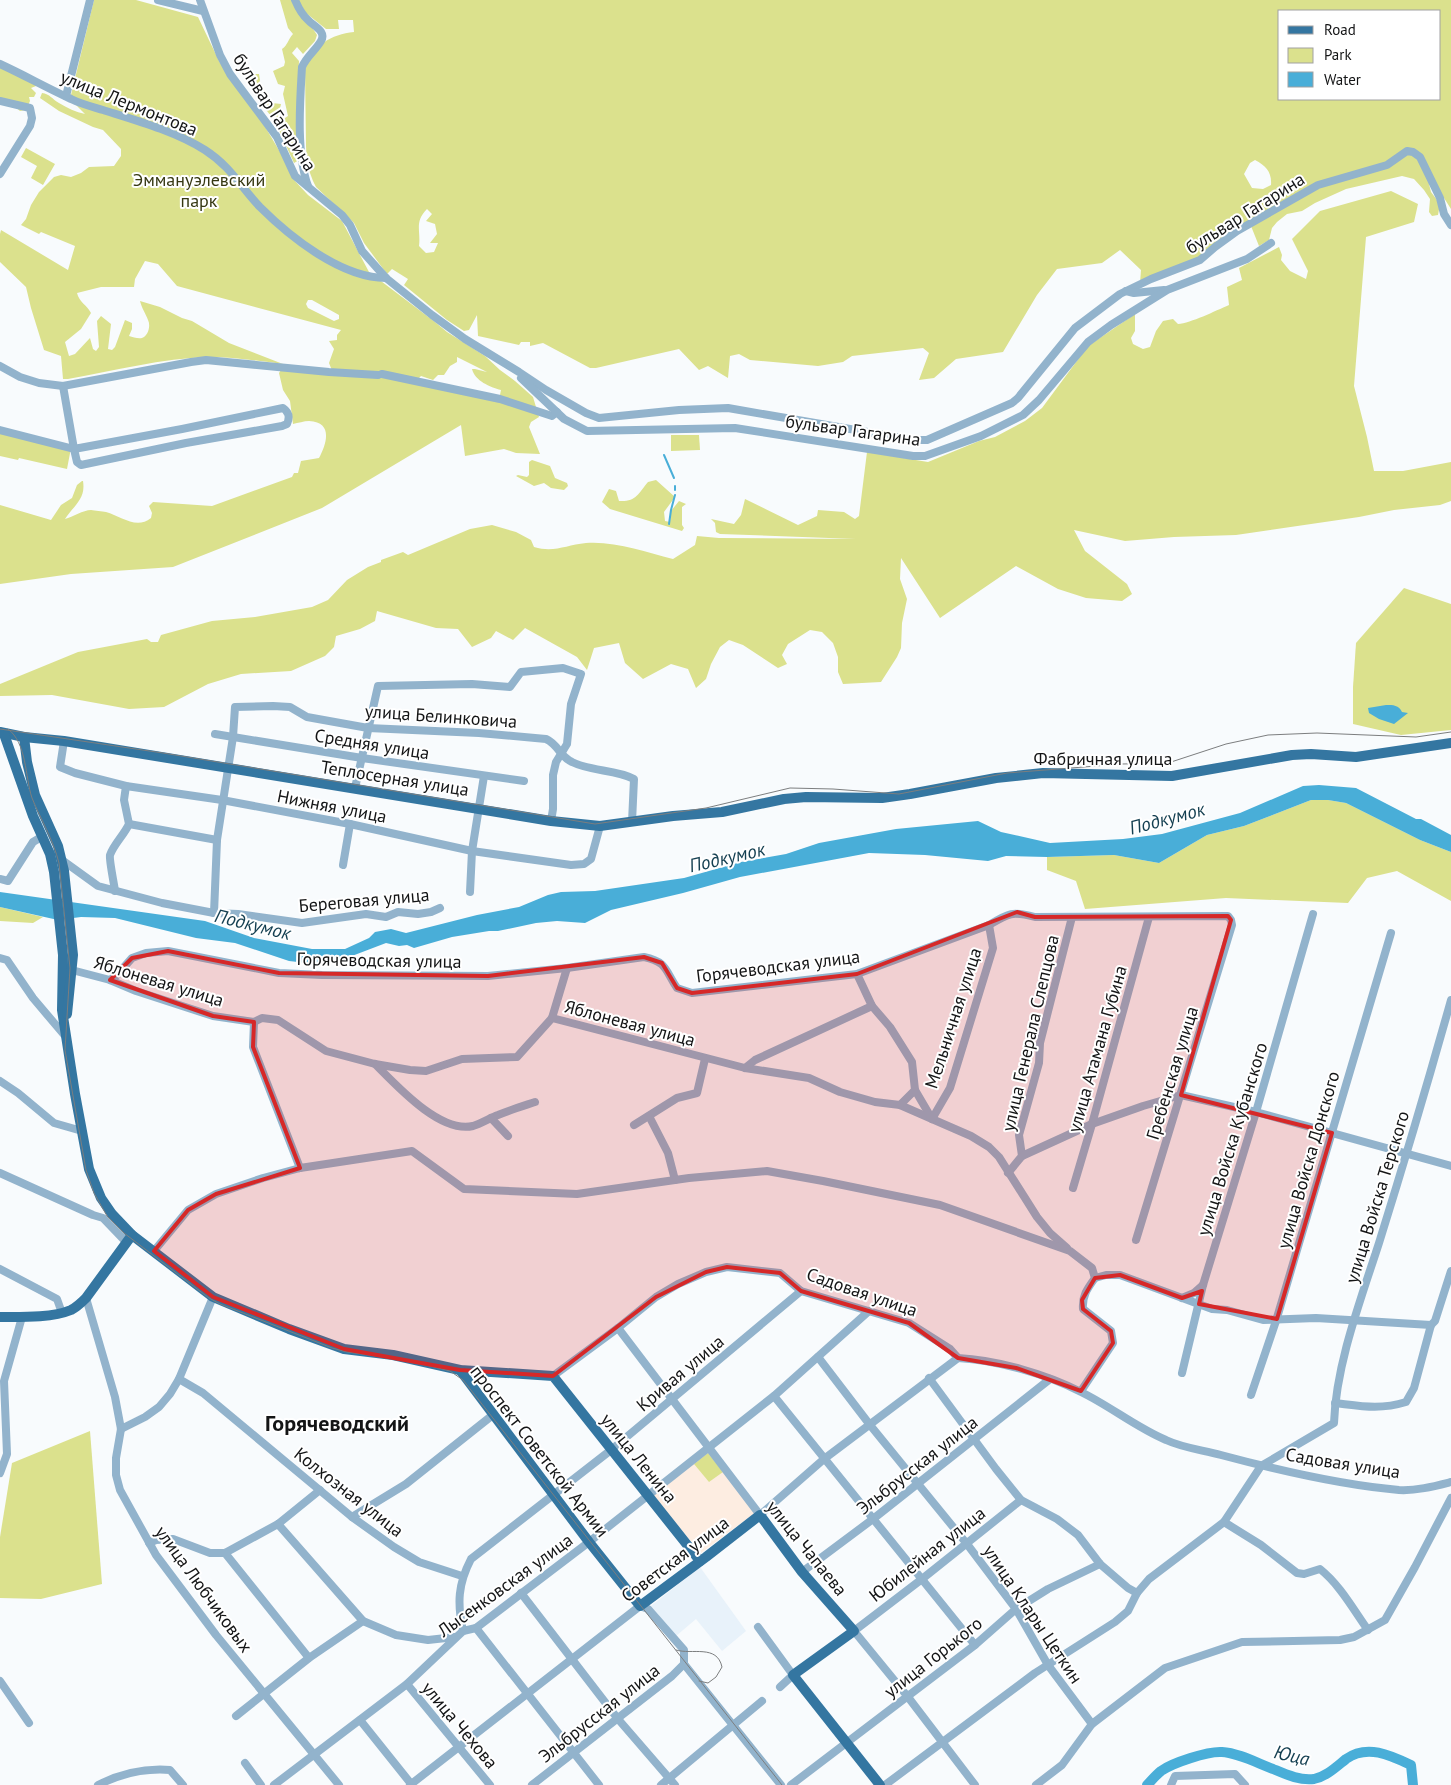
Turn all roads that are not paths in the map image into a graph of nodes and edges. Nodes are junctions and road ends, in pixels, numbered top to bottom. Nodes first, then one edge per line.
1 (90, 0) edge
2 (158, 0) edge
3 (200, 0) edge
4 (295, 0) edge
5 (203, 11) junction
6 (0, 64) edge
7 (66, 96) junction
8 (0, 101) edge
9 (0, 174) edge
10 (308, 188) junction
11 (1451, 225) edge
12 (1271, 243) dead end
13 (386, 278) junction
14 (1167, 290) junction
15 (1126, 291) junction
16 (503, 362) junction
17 (0, 366) edge
18 (63, 386) junction
19 (557, 412) junction
20 (0, 430) edge
21 (182, 430) junction
22 (186, 443) junction
23 (74, 449) junction
24 (368, 728) junction
25 (2, 733) edge
26 (215, 734) dead end
27 (233, 736) junction
28 (24, 737) junction
29 (64, 741) junction
30 (1451, 743) edge
31 (560, 754) junction
32 (362, 758) junction
33 (228, 768) junction
34 (484, 776) junction
35 (524, 781) dead end
36 (126, 786) junction
37 (356, 788) junction
38 (222, 800) junction
39 (784, 800) joint
40 (479, 809) junction
41 (551, 821) junction
42 (632, 822) junction
43 (129, 824) junction
44 (350, 824) junction
45 (600, 826) junction
46 (42, 836) junction
47 (217, 840) junction
48 (472, 851) junction
49 (343, 865) dead end
50 (60, 867) junction
51 (0, 880) edge
52 (115, 891) junction
53 (470, 892) dead end
54 (440, 908) dead end
55 (214, 913) junction
56 (1313, 914) dead end
57 (1228, 916) joint
58 (1072, 917) junction
59 (1149, 917) junction
60 (989, 925) junction
61 (1391, 933) dead end
62 (0, 958) edge
63 (567, 968) junction
64 (68, 969) junction
65 (857, 974) junction
66 (110, 980) junction
67 (1451, 1000) edge
68 (872, 1006) junction
69 (552, 1018) junction
70 (254, 1022) junction
71 (66, 1038) junction
72 (705, 1059) junction
73 (375, 1064) junction
74 (745, 1068) junction
75 (0, 1081) edge
76 (915, 1090) junction
77 (1181, 1095) junction
78 (535, 1102) dead end
79 (900, 1105) junction
80 (1256, 1112) junction
81 (648, 1116) junction
82 (491, 1118) junction
83 (932, 1119) junction
84 (1092, 1124) junction
85 (634, 1125) dead end
86 (82, 1131) junction
87 (1332, 1133) junction
88 (508, 1136) dead end
89 (1406, 1154) junction
90 (1022, 1156) junction
91 (1451, 1166) edge
92 (300, 1168) junction
93 (0, 1173) edge
94 (1008, 1173) junction
95 (675, 1180) junction
96 (1073, 1188) dead end
97 (129, 1239) junction
98 (1136, 1240) dead end
99 (1070, 1251) junction
100 (154, 1252) junction
101 (0, 1269) edge
102 (1451, 1271) edge
103 (1094, 1278) junction
104 (1203, 1285) junction
105 (800, 1291) junction
106 (213, 1297) junction
107 (86, 1298) junction
108 (1182, 1298) junction
109 (1198, 1304) junction
110 (869, 1311) junction
111 (62, 1313) junction
112 (0, 1317) edge
113 (22, 1317) junction
114 (1277, 1319) junction
115 (1355, 1321) junction
116 (1431, 1326) junction
117 (618, 1328) junction
118 (818, 1357) junction
119 (958, 1358) junction
120 (460, 1370) junction
121 (1182, 1374) dead end
122 (553, 1376) junction
123 (180, 1378) junction
124 (929, 1378) junction
125 (1050, 1379) junction
126 (1081, 1392) junction
127 (1251, 1395) dead end
128 (774, 1396) junction
129 (672, 1399) junction
130 (1335, 1402) junction
131 (494, 1414) junction
132 (870, 1425) junction
133 (121, 1429) junction
134 (974, 1439) junction
135 (708, 1446) junction
136 (611, 1450) junction
137 (824, 1459) junction
138 (1260, 1466) junction
139 (0, 1473) edge
140 (1451, 1482) edge
141 (919, 1483) junction
142 (320, 1490) junction
143 (648, 1494) junction
144 (554, 1495) junction
145 (1451, 1498) edge
146 (1021, 1500) junction
147 (760, 1515) junction
148 (352, 1517) junction
149 (874, 1519) junction
150 (1224, 1522) junction
151 (278, 1524) junction
152 (589, 1542) junction
153 (149, 1544) junction
154 (967, 1544) junction
155 (225, 1552) junction
156 (700, 1561) junction
157 (1100, 1564) junction
158 (802, 1572) junction
159 (462, 1576) junction
160 (922, 1580) junction
161 (1137, 1593) junction
162 (521, 1594) junction
163 (640, 1606) junction
164 (1016, 1609) junction
165 (363, 1621) junction
166 (476, 1628) junction
167 (758, 1628) dead end
168 (1368, 1630) junction
169 (463, 1631) junction
170 (854, 1631) junction
171 (456, 1638) junction
172 (975, 1645) junction
173 (309, 1658) junction
174 (571, 1659) junction
175 (684, 1664) junction
176 (1048, 1666) junction
177 (793, 1675) junction
178 (1, 1684) edge
179 (407, 1684) junction
180 (780, 1687) dead end
181 (528, 1692) junction
182 (265, 1694) junction
183 (908, 1697) junction
184 (762, 1701) dead end
185 (236, 1716) dead end
186 (618, 1719) junction
187 (360, 1720) junction
188 (29, 1723) dead end
189 (732, 1724) junction
190 (1092, 1724) junction
191 (943, 1742) junction
192 (847, 1743) junction
193 (458, 1747) junction
194 (574, 1753) junction
195 (314, 1755) junction
196 (245, 1763) dead end
197 (672, 1782) edge
198 (103, 1784) edge
199 (183, 1785) edge
200 (261, 1785) edge
201 (274, 1785) edge
202 (339, 1785) edge
203 (411, 1785) edge
204 (490, 1785) edge
205 (532, 1785) edge
206 (599, 1785) edge
207 (661, 1785) edge
208 (780, 1785) edge
209 (791, 1785) edge
210 (880, 1785) edge
211 (885, 1785) edge
212 (975, 1785) edge
213 (1036, 1785) edge
214 (1171, 1785) edge
215 (1245, 1785) edge

1 - 7 street
2 - 5 street
3 - 5 street, бульвар Гагарина
4 - 10 street
5 - 10 street, бульвар Гагарина
6 - 7 street, улица Лермонтова
7 - 13 street, улица Лермонтова
8 - 9 street
10 - 13 street, бульвар Гагарина
11 - 15 street, бульвар Гагарина
12 - 14 street, бульвар Гагарина
13 - 16 street, бульвар Гагарина
14 - 15 street, бульвар Гагарина
14 - 19 street, бульвар Гагарина
15 - 16 street, бульвар Гагарина
16 - 19 street, бульвар Гагарина
17 - 18 street
18 - 19 street
18 - 23 street
20 - 23 street
21 - 22 street
21 - 22 street
21 - 23 street
22 - 23 street
24 - 27 street, улица Белинковича
24 - 31 street, улица Белинковича
24 - 31 street
24 - 32 street
25 - 28 main road, Теплосерная улица
25 - 46 main road, проспект Советской Армии
26 - 27 street, Средняя улица
27 - 32 street, Средняя улица
27 - 33 street
28 - 29 main road, Теплосерная улица
28 - 50 main road, проспект Советской Армии
29 - 33 main road, Теплосерная улица
29 - 36 street, Нижняя улица
30 - 39 main road, Фабричная улица
31 - 41 street
31 - 42 street, улица Белинковича
32 - 34 street, Средняя улица
32 - 37 street
33 - 37 main road, Теплосерная улица
33 - 38 street
34 - 35 street, Средняя улица
34 - 40 street
36 - 38 street, Нижняя улица
36 - 43 street
37 - 40 main road, Теплосерная улица
38 - 44 street, Нижняя улица
38 - 47 street
39 - 42 main road, Теплосерная улица
40 - 41 main road, Теплосерная улица
40 - 48 street
41 - 45 main road, Теплосерная улица
42 - 45 main road, Теплосерная улица
43 - 47 street
43 - 52 street
44 - 48 street, Нижняя улица
44 - 49 street
45 - 48 street, Нижняя улица
46 - 50 main road, проспект Советской Армии
46 - 51 street
47 - 55 street
48 - 53 street
50 - 52 street, Береговая улица
50 - 64 main road, проспект Советской Армии
52 - 55 street, Береговая улица
54 - 55 street, Береговая улица
56 - 80 street, улица Войска Кубанского
57 - 59 street, Горячеводская улица
57 - 77 street, Гребенская улица
58 - 59 street, Горячеводская улица
58 - 60 street, Горячеводская улица
58 - 90 street, улица Генерала Слепцова
59 - 84 street, улица Атамана Губина
60 - 65 street, Горячеводская улица
60 - 83 street, Мельничная улица
61 - 87 street, улица Войска Донского
62 - 71 street
63 - 65 street, Горячеводская улица
63 - 66 street, Горячеводская улица
63 - 69 street
64 - 66 street, Яблоневая улица
64 - 71 main road, проспект Советской Армии
65 - 68 street
66 - 70 street, Яблоневая улица
67 - 89 street, улица Войска Терского
68 - 74 street
68 - 76 street
69 - 72 street, Яблоневая улица
69 - 73 street, Яблоневая улица
70 - 73 street, Яблоневая улица
70 - 92 street
71 - 86 main road, проспект Советской Армии
72 - 74 street, Яблоневая улица
72 - 81 street
73 - 82 street
74 - 79 street, Яблоневая улица
75 - 86 street
76 - 79 street
76 - 83 street
77 - 80 street
77 - 84 street
77 - 98 street, Гребенская улица
78 - 82 street
79 - 83 street, Яблоневая улица
80 - 87 street
80 - 104 street, улица Войска Кубанского
81 - 85 street
81 - 95 street
82 - 88 street
83 - 94 street, Яблоневая улица
84 - 90 street
84 - 96 street, улица Атамана Губина
86 - 97 main road, проспект Советской Армии
87 - 89 street
87 - 114 street, улица Войска Донского
89 - 91 street
89 - 115 street, улица Войска Терского
90 - 94 street
92 - 95 street
92 - 100 street
93 - 97 street
94 - 99 street, Яблоневая улица
95 - 99 street
97 - 100 main road, проспект Советской Армии
97 - 107 main road
99 - 103 street
100 - 106 main road, проспект Советской Армии
101 - 111 street
102 - 116 street
103 - 108 street
103 - 126 street
104 - 108 street
104 - 109 street, улица Войска Кубанского
105 - 110 street, Садовая улица
105 - 117 street, Садовая улица
105 - 129 street, Кривая улица
106 - 120 main road, проспект Советской Армии
106 - 123 street
107 - 111 main road
107 - 133 street, улица Любчиковых
108 - 109 street
109 - 114 street
109 - 121 street, улица Войска Кубанского
110 - 118 street, Лысенковская улица
110 - 119 street, Садовая улица
111 - 113 main road
112 - 113 main road
113 - 139 street
114 - 115 street
114 - 127 street, улица Войска Донского
115 - 116 street
115 - 130 street, улица Войска Терского
116 - 130 street
117 - 122 street, Садовая улица
117 - 129 street, улица Чапаева
118 - 128 street, Лысенковская улица
118 - 132 street, улица Клары Цеткин
119 - 124 street, Советская улица
119 - 125 street, Садовая улица
120 - 122 main road
120 - 131 main road, проспект Советской Армии
122 - 136 main road, улица Ленина
123 - 133 street
123 - 142 street, Колхозная улица
124 - 132 street, Советская улица
124 - 134 street
125 - 126 street, Садовая улица
125 - 134 street, Эльбрусская улица
126 - 138 street, Садовая улица
128 - 135 street, Лысенковская улица
128 - 137 street
129 - 135 street, улица Чапаева
129 - 136 street, Кривая улица
130 - 138 street, Садовая улица
131 - 144 main road, проспект Советской Армии
131 - 148 street
132 - 137 street, Советская улица
132 - 141 street, улица Клары Цеткин
133 - 153 street, улица Любчиковых
134 - 141 street, Эльбрусская улица
134 - 146 street
135 - 143 street, Лысенковская улица
135 - 147 street, улица Чапаева
136 - 143 main road, улица Ленина
136 - 144 street, Кривая улица
137 - 147 street, Советская улица
137 - 149 street
138 - 140 street, Садовая улица
138 - 150 street
141 - 149 street, Эльбрусская улица
141 - 154 street, улица Клары Цеткин
142 - 148 street, Колхозная улица
142 - 151 street
143 - 152 street, Лысенковская улица
143 - 156 main road, улица Ленина
144 - 152 main road, проспект Советской Армии
144 - 159 street, Кривая улица
145 - 168 street
146 - 154 street, Юбилейная улица
146 - 157 street
147 - 156 main road, Советская улица
147 - 158 main road, улица Чапаева
148 - 159 street, Колхозная улица
149 - 158 street, Эльбрусская улица
149 - 160 street
150 - 161 street
150 - 168 street
151 - 155 street
151 - 165 street
152 - 162 street, Лысенковская улица
152 - 163 main road, проспект Советской Армии
153 - 155 street
153 - 182 street, улица Любчиковых
154 - 160 street, Юбилейная улица
154 - 164 street, улица Клары Цеткин
155 - 173 street
156 - 163 main road, Советская улица
157 - 161 street
157 - 164 street, улица Горького
158 - 170 main road, улица Чапаева
159 - 169 street, Кривая улица
160 - 170 street, Юбилейная улица
160 - 172 street
161 - 176 street
162 - 166 street, Лысенковская улица
162 - 174 street
163 - 174 street, Советская улица
163 - 175 street, проспект Советской Армии
164 - 172 street, улица Горького
164 - 176 street, улица Клары Цеткин
165 - 171 street
165 - 173 street
166 - 169 street, Лысенковская улица
166 - 181 street
167 - 177 street
168 - 190 street
169 - 171 street, Лысенковская улица
170 - 177 main road, Юбилейная улица
170 - 183 street, улица Чапаева
171 - 179 street, Лысенковская улица
172 - 183 street, улица Горького
173 - 182 street
174 - 181 street, Советская улица
174 - 186 street
175 - 186 street, Эльбрусская улица
175 - 189 street, проспект Советской Армии
176 - 190 street, улица Клары Цеткин
176 - 191 street
177 - 180 street, Юбилейная улица
177 - 192 main road
178 - 188 street
179 - 187 street, Лысенковская улица
179 - 193 street, улица Чехова
181 - 193 street, Советская улица
181 - 194 street
182 - 185 street
182 - 195 street, улица Любчиковых
183 - 191 street, улица Чапаева
183 - 192 street, улица Горького
184 - 189 street
186 - 194 street, Эльбрусская улица
186 - 197 street
187 - 195 street, Лысенковская улица
187 - 203 street
189 - 197 street
189 - 208 street, проспект Советской Армии
190 - 213 street
191 - 211 street
191 - 212 street, улица Чапаева
192 - 209 street, улица Горького
192 - 210 main road
193 - 203 street, Советская улица
193 - 204 street, улица Чехова
194 - 205 street, Эльбрусская улица
194 - 206 street
195 - 201 street, Лысенковская улица
195 - 202 street, улица Любчиковых
196 - 200 street
197 - 207 street
198 - 199 street
214 - 215 street

